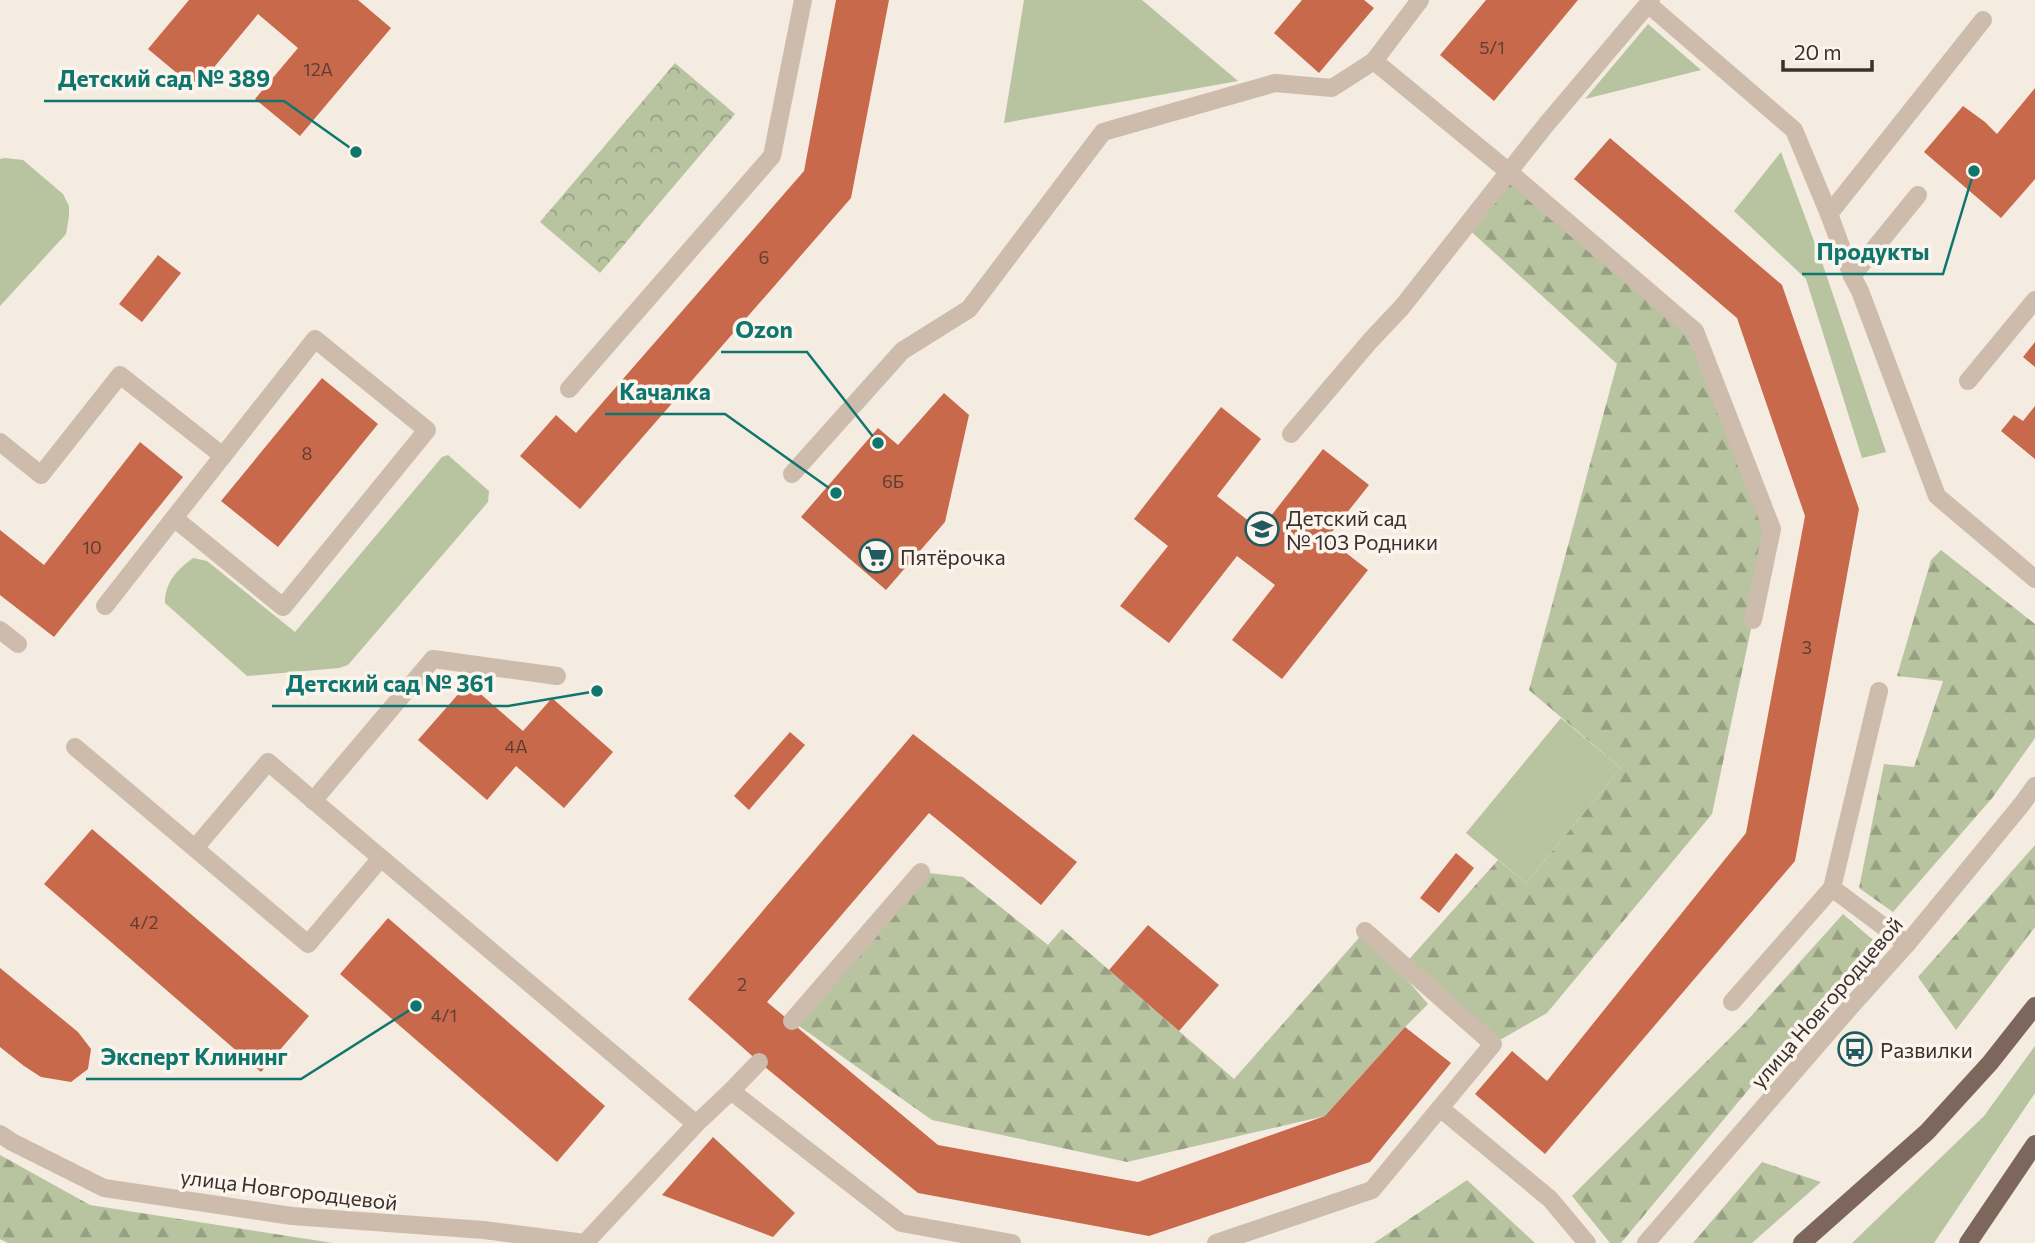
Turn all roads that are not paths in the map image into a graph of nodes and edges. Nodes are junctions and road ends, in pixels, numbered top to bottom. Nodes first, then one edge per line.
1 (803, 0) edge
2 (1420, 0) edge
3 (1649, 2) edge
4 (1983, 20) dead end
5 (1374, 61) junction
6 (1509, 172) junction
7 (1918, 195) dead end
8 (1829, 214) junction
9 (1852, 276) junction
10 (2035, 300) edge
11 (1968, 381) dead end
12 (569, 389) dead end
13 (1291, 434) dead end
14 (0, 442) edge
15 (223, 456) junction
16 (792, 474) dead end
17 (174, 518) junction
18 (2035, 579) edge
19 (105, 606) dead end
20 (1753, 620) dead end
21 (0, 630) edge
22 (18, 644) dead end
23 (558, 676) dead end
24 (1879, 691) dead end
25 (75, 747) dead end
26 (2035, 786) edge
27 (313, 801) junction
28 (195, 848) junction
29 (381, 858) junction
30 (921, 872) dead end
31 (1832, 888) junction
32 (1365, 931) dead end
33 (1907, 944) junction
34 (1732, 1002) dead end
35 (2035, 1006) edge
36 (792, 1021) dead end
37 (759, 1062) dead end
38 (731, 1091) junction
39 (1440, 1108) junction
40 (696, 1124) junction
41 (0, 1134) edge
42 (2035, 1144) edge
43 (585, 1243) edge
44 (1012, 1243) edge
45 (1216, 1243) edge
46 (1587, 1243) edge
47 (1646, 1243) edge
48 (1802, 1243) edge
49 (1968, 1243) edge

1 - 12 street
2 - 5 street
3 - 6 street
3 - 8 street
4 - 8 street
5 - 6 street
5 - 16 street
6 - 13 street
6 - 20 street
7 - 9 street
8 - 9 street
9 - 18 street
10 - 11 street
14 - 15 street
15 - 17 street
15 - 17 street
17 - 19 street
21 - 22 street
23 - 27 street
24 - 31 street
25 - 28 street
26 - 33 street, улица Новгородцевой
27 - 28 street
27 - 29 street
28 - 29 street
29 - 40 street
30 - 36 street
31 - 33 street
31 - 34 street
32 - 39 street
33 - 47 street, улица Новгородцевой
35 - 48 main road
37 - 38 street
38 - 40 street
38 - 44 street
39 - 45 street
39 - 46 street
40 - 43 street
41 - 43 street, улица Новгородцевой
42 - 49 main road

